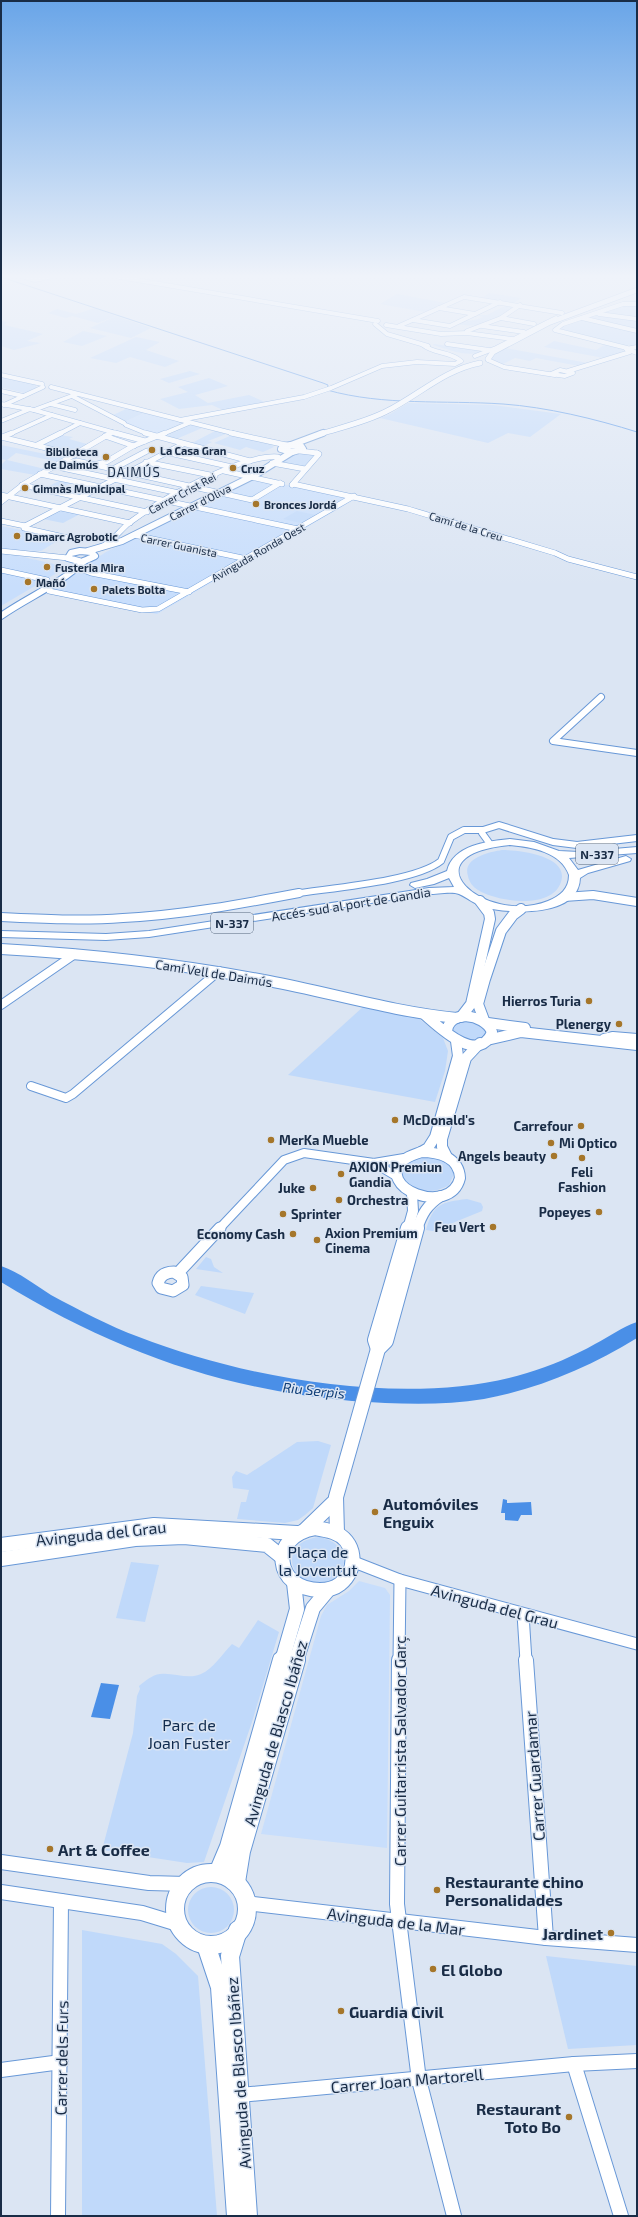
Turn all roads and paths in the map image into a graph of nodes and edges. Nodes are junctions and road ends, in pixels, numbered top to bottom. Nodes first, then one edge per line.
1 (21, 380) edge
2 (348, 380) edge
3 (435, 380) edge
4 (42, 386) junction
5 (1, 390) edge
6 (78, 394) junction
7 (23, 396) junction
8 (72, 396) junction
9 (51, 404) junction
10 (2, 405) edge
11 (32, 410) junction
12 (75, 410) dead end
13 (52, 415) junction
14 (180, 420) junction
15 (1, 421) edge
16 (80, 423) junction
17 (189, 423) junction
18 (125, 424) junction
19 (106, 430) junction
20 (112, 432) junction
21 (105, 436) junction
22 (1, 437) edge
23 (156, 437) junction
24 (310, 437) junction
25 (145, 441) junction
26 (183, 444) junction
27 (37, 445) junction
28 (132, 447) junction
29 (285, 447) junction
30 (301, 449) junction
31 (147, 451) junction
32 (165, 452) junction
33 (292, 452) junction
34 (75, 454) junction
35 (160, 455) junction
36 (276, 460) junction
37 (250, 461) junction
38 (146, 462) junction
39 (94, 464) junction
40 (57, 465) junction
41 (232, 467) junction
42 (62, 468) dead end
43 (305, 469) junction
44 (111, 470) junction
45 (224, 471) junction
46 (126, 473) junction
47 (40, 474) junction
48 (215, 476) junction
49 (253, 477) junction
50 (113, 479) junction
51 (280, 483) junction
52 (22, 485) junction
53 (293, 485) junction
54 (99, 487) junction
55 (193, 487) junction
56 (179, 493) junction
57 (222, 493) junction
58 (1, 495) edge
59 (7, 496) junction
60 (80, 497) junction
61 (353, 497) junction
62 (164, 501) junction
63 (1, 502) edge
64 (191, 507) junction
65 (60, 508) junction
66 (147, 512) junction
67 (1, 522) edge
68 (130, 523) junction
69 (25, 526) junction
70 (298, 529) junction
71 (137, 536) junction
72 (68, 538) dead end
73 (122, 541) junction
74 (1, 551) edge
75 (86, 551) junction
76 (74, 552) junction
77 (15, 553) junction
78 (95, 556) junction
79 (70, 559) junction
80 (247, 559) junction
81 (84, 561) junction
82 (80, 569) junction
83 (1, 570) edge
84 (61, 577) junction
85 (637, 577) edge
86 (47, 580) dead end
87 (49, 591) dead end
88 (189, 592) junction
89 (19, 603) junction
90 (1, 610) edge
91 (1, 616) edge
92 (601, 697) dead end
93 (637, 753) edge
94 (482, 830) junction
95 (637, 838) edge
96 (490, 844) junction
97 (637, 850) edge
98 (558, 854) junction
99 (637, 857) edge
100 (453, 872) junction
101 (575, 876) junction
102 (462, 890) junction
103 (564, 897) junction
104 (480, 901) junction
105 (637, 902) edge
106 (521, 909) junction
107 (1, 917) edge
108 (1, 927) edge
109 (1, 934) edge
110 (1, 948) edge
111 (75, 954) junction
112 (219, 971) junction
113 (1, 1005) edge
114 (425, 1015) junction
115 (459, 1018) junction
116 (486, 1022) junction
117 (447, 1032) junction
118 (637, 1040) edge
119 (456, 1041) junction
120 (484, 1042) junction
121 (637, 1045) edge
122 (31, 1086) dead end
123 (420, 1152) junction
124 (447, 1157) junction
125 (404, 1158) junction
126 (374, 1163) junction
127 (396, 1176) junction
128 (412, 1194) junction
129 (441, 1196) junction
130 (178, 1273) dead end
131 (378, 1349) junction
132 (335, 1502) junction
133 (300, 1532) junction
134 (337, 1533) junction
135 (1, 1545) edge
136 (282, 1557) junction
137 (1, 1559) edge
138 (354, 1562) junction
139 (400, 1580) junction
140 (294, 1583) junction
141 (328, 1590) junction
142 (523, 1614) junction
143 (637, 1644) edge
144 (1, 1862) edge
145 (218, 1873) junction
146 (236, 1882) junction
147 (186, 1884) junction
148 (1, 1892) edge
149 (61, 1901) junction
150 (246, 1903) junction
151 (399, 1922) junction
152 (178, 1924) junction
153 (238, 1930) junction
154 (546, 1938) junction
155 (637, 1945) edge
156 (206, 1946) junction
157 (637, 2061) edge
158 (61, 2062) junction
159 (574, 2064) junction
160 (1, 2070) edge
161 (419, 2080) junction
162 (240, 2095) junction
163 (58, 2216) edge
164 (236, 2216) edge
165 (248, 2216) edge
166 (454, 2216) edge
167 (621, 2216) edge

1 - 4 street
2 - 14 street
3 - 24 main road
4 - 6 street
4 - 7 street
5 - 7 street
6 - 8 street
6 - 14 street
7 - 10 street
8 - 9 street
8 - 18 street
9 - 11 street
9 - 12 street
10 - 11 street
11 - 13 street
11 - 15 street
13 - 16 street
13 - 22 street
14 - 17 street
16 - 19 street
16 - 27 street
17 - 23 street
17 - 29 street
18 - 19 street
18 - 23 street
19 - 20 street
20 - 21 street
20 - 25 street
21 - 28 street
21 - 34 street
22 - 27 street
23 - 25 street
23 - 26 street
24 - 29 main road
24 - 30 main road
25 - 28 street
26 - 32 street
26 - 37 street
27 - 34 street
28 - 31 street
28 - 39 street
29 - 30 main road
29 - 33 main road
29 - 36 main road, Carrer d'Oliva
30 - 33 main road
30 - 43 street
31 - 35 street
31 - 44 street
32 - 35 street
32 - 41 street
33 - 36 main road, Carrer d'Oliva
34 - 40 street
35 - 38 street
36 - 37 street, Carrer Crist Rei
36 - 43 street
36 - 49 main road, Carrer d'Oliva
37 - 41 street, Carrer Crist Rei
38 - 46 street
38 - 48 street
39 - 40 street
39 - 44 street
40 - 47 street
41 - 45 street, Carrer Crist Rei
42 - 50 street
43 - 53 street
44 - 46 street
45 - 48 street, Carrer Crist Rei
45 - 49 street, Camí de la Creu
46 - 50 street
46 - 55 street
47 - 52 street
47 - 54 street
48 - 55 street, Carrer Crist Rei
49 - 51 street, Camí de la Creu
49 - 57 main road, Carrer d'Oliva
50 - 54 street
50 - 56 street
51 - 53 street, Camí de la Creu
51 - 57 street
52 - 59 street
52 - 60 street
53 - 61 street, Camí de la Creu
54 - 60 street
54 - 62 street
55 - 56 street, Carrer Crist Rei
55 - 57 street
56 - 62 street, Carrer Crist Rei
57 - 64 main road, Carrer d'Oliva
58 - 59 street
59 - 63 street
59 - 65 street
60 - 65 street
60 - 66 street
61 - 70 street, Avinguda Ronda Oest
61 - 85 street, Camí de la Creu
62 - 64 street
62 - 66 street, Carrer Crist Rei
64 - 70 street
64 - 71 main road, Carrer d'Oliva
65 - 68 street
65 - 69 street
66 - 68 street, Carrer Crist Rei
67 - 69 street
68 - 75 street, Carrer Crist Rei
69 - 72 street
70 - 80 street, Avinguda Ronda Oest
71 - 73 main road, Carrer d'Oliva
71 - 80 street, Carrer Guanista
73 - 75 main road, Carrer d'Oliva
73 - 78 main road, Carrer d'Oliva
74 - 77 street
75 - 76 main road, Carrer d'Oliva
75 - 78 main road
76 - 77 street
76 - 79 main road
77 - 79 street
78 - 81 main road, Carrer d'Oliva
79 - 81 main road
79 - 84 main road
80 - 88 street, Avinguda Ronda Oest
81 - 82 main road
82 - 84 main road
82 - 88 street
83 - 86 street
84 - 89 main road
87 - 88 street, Avinguda Ronda Oest
89 - 90 main road
89 - 91 main road
92 - 93 street
94 - 95 street
94 - 96 street
94 - 107 street
96 - 98 highway, N-337
96 - 100 highway, N-337
97 - 98 highway, N-337
98 - 101 highway, N-337
99 - 101 highway, N-337
100 - 102 highway
100 - 108 highway, Accés sud al port de Gandia / N-337
101 - 103 highway, N-337
102 - 104 highway
102 - 109 highway, Accés sud al port de Gandia / N-337
103 - 105 street
103 - 106 highway
104 - 106 highway
104 - 115 main road
106 - 116 main road
110 - 111 main road, Camí Vell de Daimús
111 - 112 main road, Camí Vell de Daimús
111 - 113 street
112 - 114 main road, Camí Vell de Daimús
112 - 122 street
114 - 115 main road, Camí Vell de Daimús
114 - 117 main road
115 - 116 main road
115 - 117 main road
116 - 118 main road
116 - 120 main road
117 - 119 main road
119 - 120 main road
119 - 123 main road
120 - 121 main road
120 - 124 main road
123 - 124 main road
123 - 125 main road
124 - 129 main road
125 - 126 street
125 - 127 main road
126 - 127 street
126 - 130 street
127 - 128 main road
128 - 129 main road
128 - 131 main road
129 - 131 main road
131 - 132 main road
132 - 133 main road
132 - 134 main road
133 - 134 main road
133 - 135 main road, Avinguda del Grau
133 - 136 main road
134 - 138 main road
136 - 137 main road, Avinguda del Grau
136 - 140 main road
138 - 139 street, Avinguda del Grau
138 - 141 main road
139 - 142 street, Avinguda del Grau
139 - 151 street, Carrer Guitarrista Salvador Garç
140 - 141 main road
140 - 145 main road, Avinguda de Blasco Ibáñez
141 - 146 main road, Avinguda de Blasco Ibáñez
142 - 143 street, Avinguda del Grau
142 - 154 street, Carrer Guardamar
144 - 147 street
145 - 146 main road
145 - 147 main road
146 - 150 main road
147 - 152 main road
148 - 149 street
149 - 152 street
149 - 158 street, Carrer dels Furs
150 - 151 street, Avinguda de la Mar
150 - 153 main road
151 - 154 street, Avinguda de la Mar
151 - 161 street, Carrer Guitarrista Salvador Garç
152 - 156 main road
153 - 156 main road
153 - 162 main road, Avinguda de Blasco Ibáñez
154 - 155 street, Avinguda de la Mar
156 - 164 main road, Avinguda de Blasco Ibáñez
157 - 159 street, Carrer Joan Martorell
158 - 160 street
158 - 163 street, Carrer dels Furs
159 - 161 street, Carrer Joan Martorell
159 - 167 street
161 - 162 street, Carrer Joan Martorell
161 - 166 street, Carrer Guitarrista Salvador Garç
162 - 165 main road, Avinguda de Blasco Ibáñez

